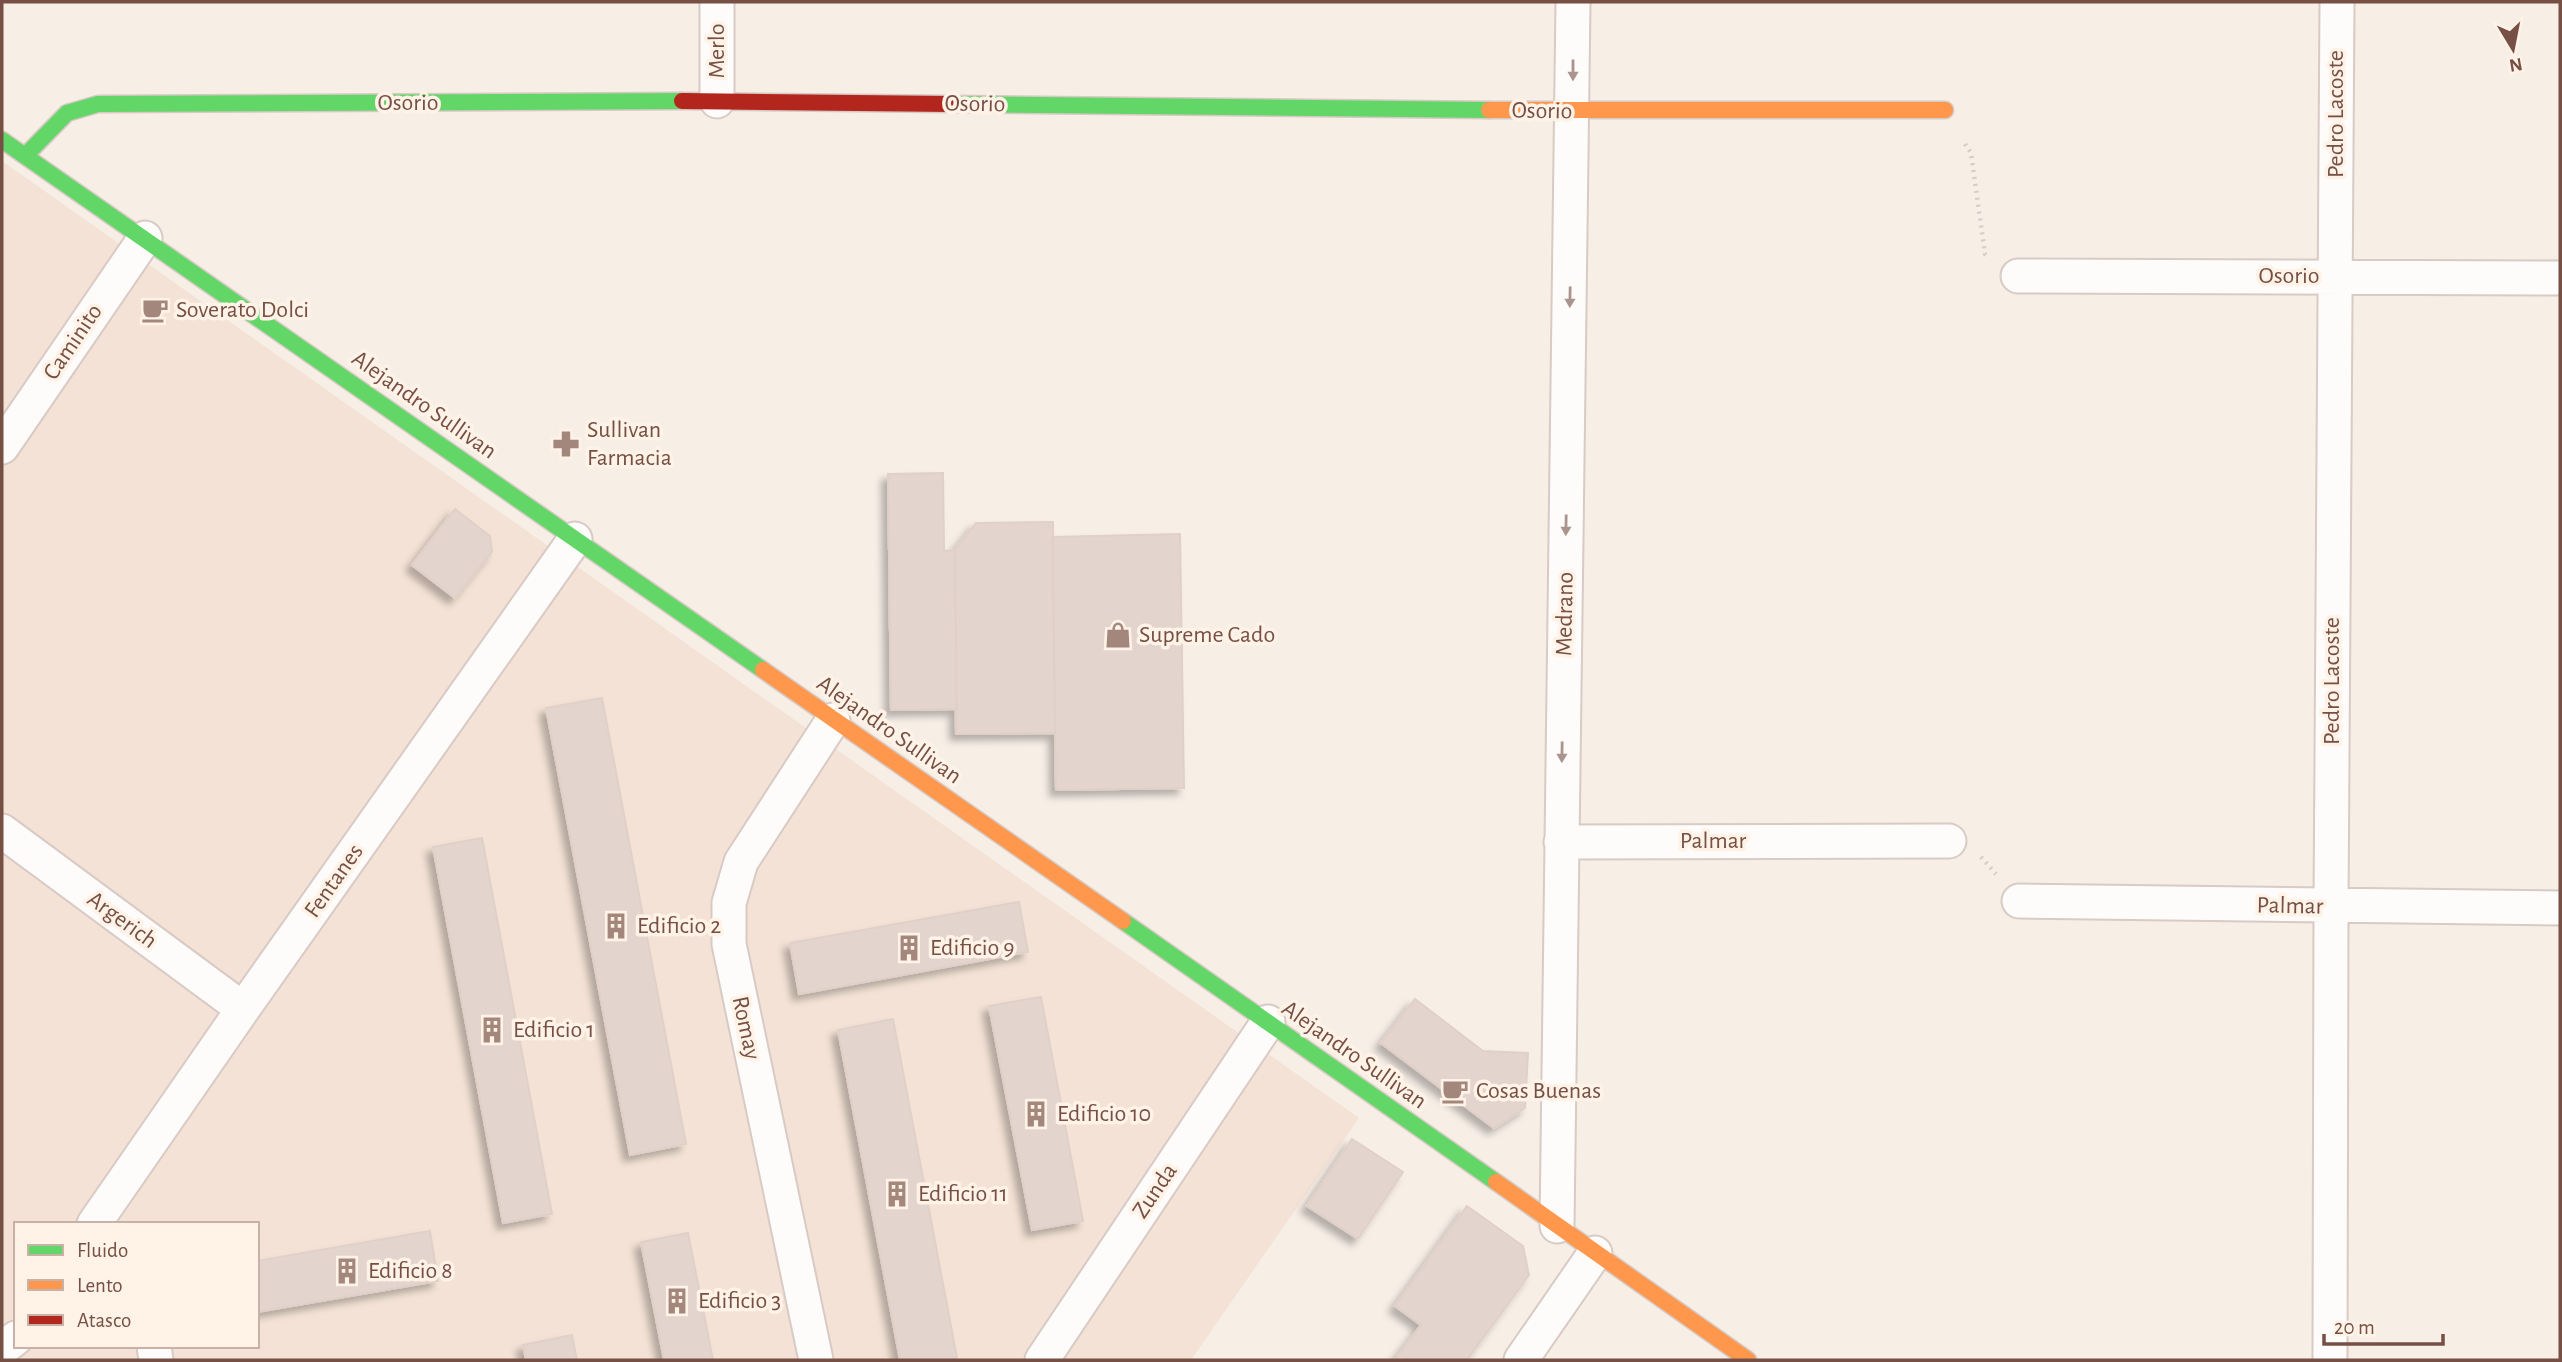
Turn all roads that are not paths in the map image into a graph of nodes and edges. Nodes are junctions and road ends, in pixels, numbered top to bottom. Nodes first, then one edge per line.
1 (717, 2) edge
2 (1573, 2) edge
3 (2337, 2) edge
4 (717, 101) junction
5 (1945, 110) road end
6 (1573, 111) junction
7 (2, 140) edge
8 (25, 156) junction
9 (145, 238) junction
10 (2018, 276) road end
11 (2335, 276) junction
12 (2560, 278) edge
13 (2, 447) edge
14 (575, 539) junction
15 (834, 720) junction
16 (2, 831) edge
17 (1949, 841) road end
18 (1561, 842) junction
19 (2019, 901) road end
20 (2331, 907) junction
21 (2560, 908) edge
22 (243, 1009) junction
23 (1268, 1022) junction
24 (95, 1222) edge
25 (1557, 1226) junction
26 (1595, 1253) junction
27 (816, 1360) edge
28 (1042, 1360) edge
29 (1521, 1360) edge
30 (1748, 1360) edge
31 (2330, 1360) edge

1 - 4 street, Merlo
2 -> 6 street, Medrano
3 - 11 street, Pedro Lacoste
4 - 6 street, Osorio
4 - 8 street, Osorio
5 - 6 street, Osorio
6 -> 18 street, Medrano
7 - 8 street, Alejandro Sullivan
8 - 9 street, Alejandro Sullivan
9 - 13 street, Caminito
9 - 14 street, Alejandro Sullivan
10 - 11 street, Osorio
11 - 12 street, Osorio
11 - 20 street, Pedro Lacoste
14 - 15 street, Alejandro Sullivan
14 - 22 street, Fentanes
15 - 23 street, Alejandro Sullivan
15 - 27 street, Romay
16 - 22 street, Argerich
17 - 18 street, Palmar
18 - 25 street, Medrano
19 - 20 street, Palmar
20 - 21 street, Palmar
20 - 31 street, Pedro Lacoste
22 - 24 street, Fentanes
23 - 25 street, Alejandro Sullivan
23 - 28 street, Zunda
25 - 26 street, Alejandro Sullivan
26 - 29 street
26 - 30 street, Alejandro Sullivan

